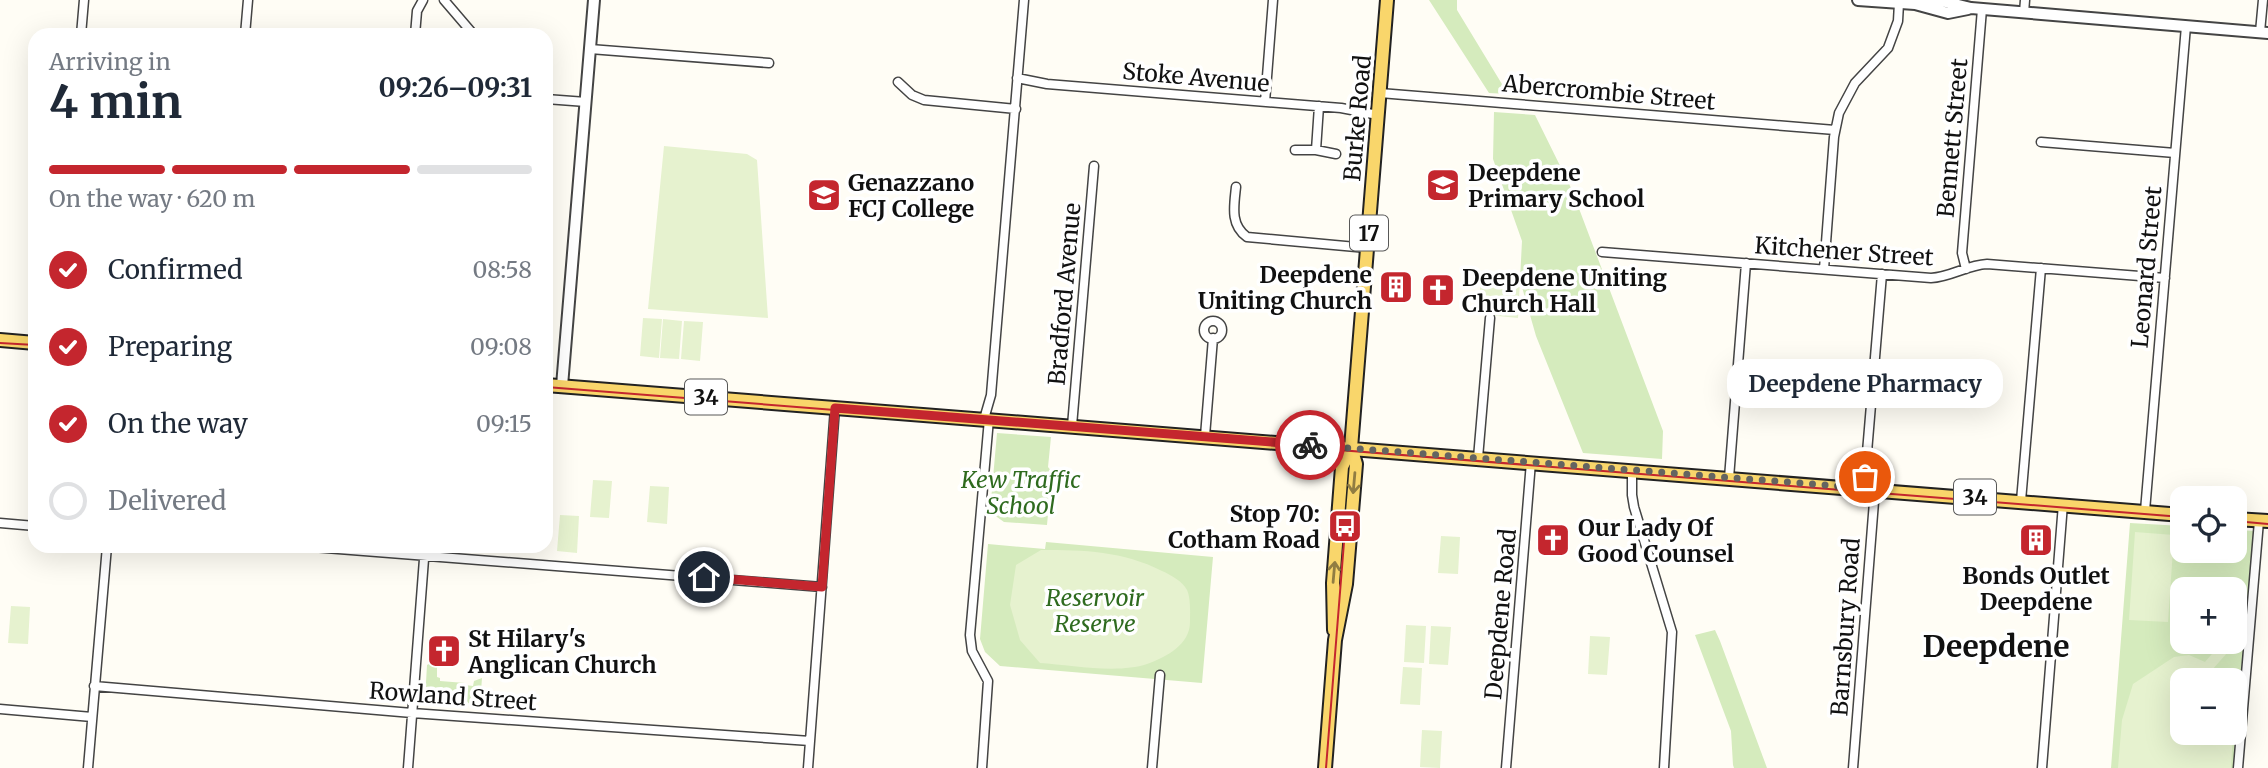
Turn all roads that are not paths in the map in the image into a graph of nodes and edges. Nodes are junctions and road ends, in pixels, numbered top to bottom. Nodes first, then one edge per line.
1 (84, 0) edge
2 (248, 0) edge
3 (423, 0) edge
4 (444, 0) edge
5 (594, 0) edge
6 (1024, 0) edge
7 (1273, 0) edge
8 (1387, 0) edge
9 (1858, 0) edge
10 (2025, 0) edge
11 (2263, 0) edge
12 (1899, 3) junction
13 (1976, 9) junction
14 (2024, 13) junction
15 (2186, 26) junction
16 (82, 28) edge
17 (246, 28) edge
18 (416, 28) edge
19 (468, 28) edge
20 (2264, 33) edge
21 (590, 49) junction
22 (769, 63) dead end
23 (898, 82) dead end
24 (1017, 82) junction
25 (1380, 93) junction
26 (553, 100) edge
27 (586, 102) junction
28 (1265, 102) junction
29 (1319, 106) junction
30 (1016, 109) junction
31 (1378, 111) junction
32 (1835, 130) junction
33 (2041, 142) dead end
34 (1295, 150) dead end
35 (1316, 150) junction
36 (2175, 153) junction
37 (1336, 154) dead end
38 (1094, 166) dead end
39 (1236, 187) dead end
40 (1367, 248) junction
41 (1602, 252) dead end
42 (1746, 263) junction
43 (2041, 268) junction
44 (1824, 269) junction
45 (1966, 269) junction
46 (1882, 274) junction
47 (2165, 278) junction
48 (1490, 318) dead end
49 (1213, 338) dead end
50 (0, 340) edge
51 (28, 342) edge
52 (553, 385) edge
53 (562, 386) junction
54 (835, 408) junction
55 (989, 419) junction
56 (1072, 426) junction
57 (1205, 436) junction
58 (1351, 448) junction
59 (1478, 458) junction
60 (1531, 462) junction
61 (1632, 470) junction
62 (1729, 478) junction
63 (1870, 489) junction
64 (2021, 501) junction
65 (2063, 504) junction
66 (2146, 511) junction
67 (2170, 514) edge
68 (2264, 521) edge
69 (0, 523) edge
70 (28, 525) edge
71 (106, 553) edge
72 (424, 553) edge
73 (446, 553) edge
74 (822, 587) junction
75 (1160, 675) dead end
76 (94, 686) junction
77 (0, 709) edge
78 (412, 713) junction
79 (92, 717) junction
80 (810, 741) junction
81 (88, 768) edge
82 (408, 768) edge
83 (808, 768) edge
84 (982, 768) edge
85 (1152, 768) edge
86 (1325, 768) edge
87 (1506, 768) edge
88 (1664, 768) edge
89 (1853, 768) edge
90 (2042, 768) edge
91 (2238, 768) edge

1 - 16 street
2 - 17 street
3 - 18 street
4 - 19 street
5 - 21 street
6 - 24 street
7 - 28 street
8 - 25 main road, Burke Road / 17
9 - 12 street
10 - 14 street
11 - 20 street
12 - 13 street
12 - 32 street
13 - 14 street
13 - 45 street, Bennett Street
14 - 15 street
15 - 20 street
15 - 36 street, Leonard Street
21 - 22 street
21 - 27 street
23 - 30 street
24 - 28 street, Stoke Avenue
24 - 30 street
25 - 31 main road, Burke Road / 17
25 - 32 street, Abercrombie Street
26 - 27 street
27 - 53 street
28 - 29 street, Stoke Avenue
29 - 31 street, Stoke Avenue
29 - 35 street
30 - 55 street
31 - 40 main road, Burke Road / 17
32 - 44 street
33 - 36 street
34 - 35 street
35 - 37 street
36 - 47 street, Leonard Street
38 - 56 street, Bradford Avenue
39 - 40 street
40 - 58 main road, Burke Road / 17
41 - 42 street, Kitchener Street
42 - 44 street, Kitchener Street
42 - 62 street
43 - 45 street, Kitchener Street
43 - 47 street, Kitchener Street
43 - 64 street
44 - 46 street, Kitchener Street
45 - 46 street, Kitchener Street
46 - 63 street, Barnsbury Road
47 - 66 street, Leonard Street
48 - 59 street
49 - 57 street
50 - 51 main road
52 - 53 main road, 34
53 - 54 main road, 34
54 - 55 main road, 34
54 - 74 street
55 - 56 main road, 34
55 - 84 street
56 - 57 main road, 34
57 - 58 main road, 34
58 - 59 main road, 34
58 - 86 main road, Burke Road / 17
59 - 60 main road, 34
60 - 61 main road, 34
60 - 87 street, Deepdene Road
61 - 62 main road, 34
61 - 88 street
62 - 63 main road, 34
63 - 64 main road, 34
63 - 89 street, Barnsbury Road
64 - 65 main road, 34
65 - 66 main road, 34
65 - 90 street
66 - 67 main road, 34
68 - 91 street
69 - 70 street
71 - 76 street
72 - 78 street
73 - 74 street
74 - 80 street
75 - 85 street
76 - 78 street, Rowland Street
76 - 79 street
77 - 79 street
78 - 80 street, Rowland Street
78 - 82 street
79 - 81 street
80 - 83 street

